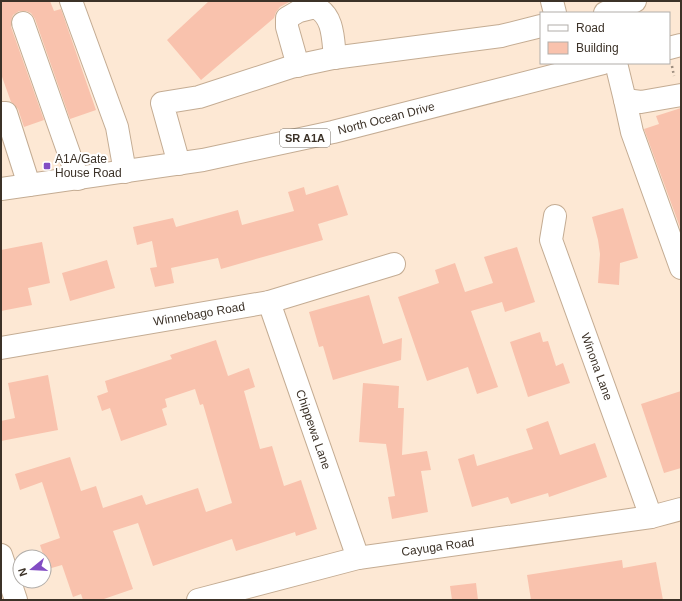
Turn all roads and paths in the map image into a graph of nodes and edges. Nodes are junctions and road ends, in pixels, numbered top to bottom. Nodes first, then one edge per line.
1 (70, 1) edge
2 (552, 1) edge
3 (635, 1) edge
4 (555, 12) edge
5 (608, 12) edge
6 (23, 23) dead end
7 (540, 26) edge
8 (681, 45) edge
9 (670, 56) edge
10 (335, 58) junction
11 (599, 64) edge
12 (616, 64) edge
13 (298, 66) junction
14 (678, 88) edge
15 (625, 100) junction
16 (3, 108) edge
17 (179, 164) junction
18 (125, 172) junction
19 (78, 179) junction
20 (29, 185) junction
21 (1, 189) edge
22 (555, 216) dead end
23 (394, 264) dead end
24 (681, 268) edge
25 (268, 302) junction
26 (1, 348) edge
27 (681, 509) edge
28 (651, 517) junction
29 (1, 555) edge
30 (358, 558) junction
31 (16, 600) edge
32 (198, 600) edge

1 - 18 street
2 - 4 street
3 - 5 street
6 - 19 street
7 - 10 street
8 - 9 street
9 - 14 path
10 - 13 street
10 - 13 street
11 - 17 street, North Ocean Drive / SR A1A
12 - 15 street
13 - 17 street
14 - 15 street
15 - 24 street
16 - 20 street
17 - 18 street, North Ocean Drive / SR A1A
18 - 19 street, North Ocean Drive / SR A1A
19 - 20 street, North Ocean Drive / SR A1A
20 - 21 street, North Ocean Drive / SR A1A
22 - 28 street, Winona Lane
23 - 25 street, Winnebago Road
25 - 26 street, Winnebago Road
25 - 30 street, Chippewa Lane
27 - 28 street, Cayuga Road
28 - 30 street, Cayuga Road
29 - 31 street
30 - 32 street, Cayuga Road

